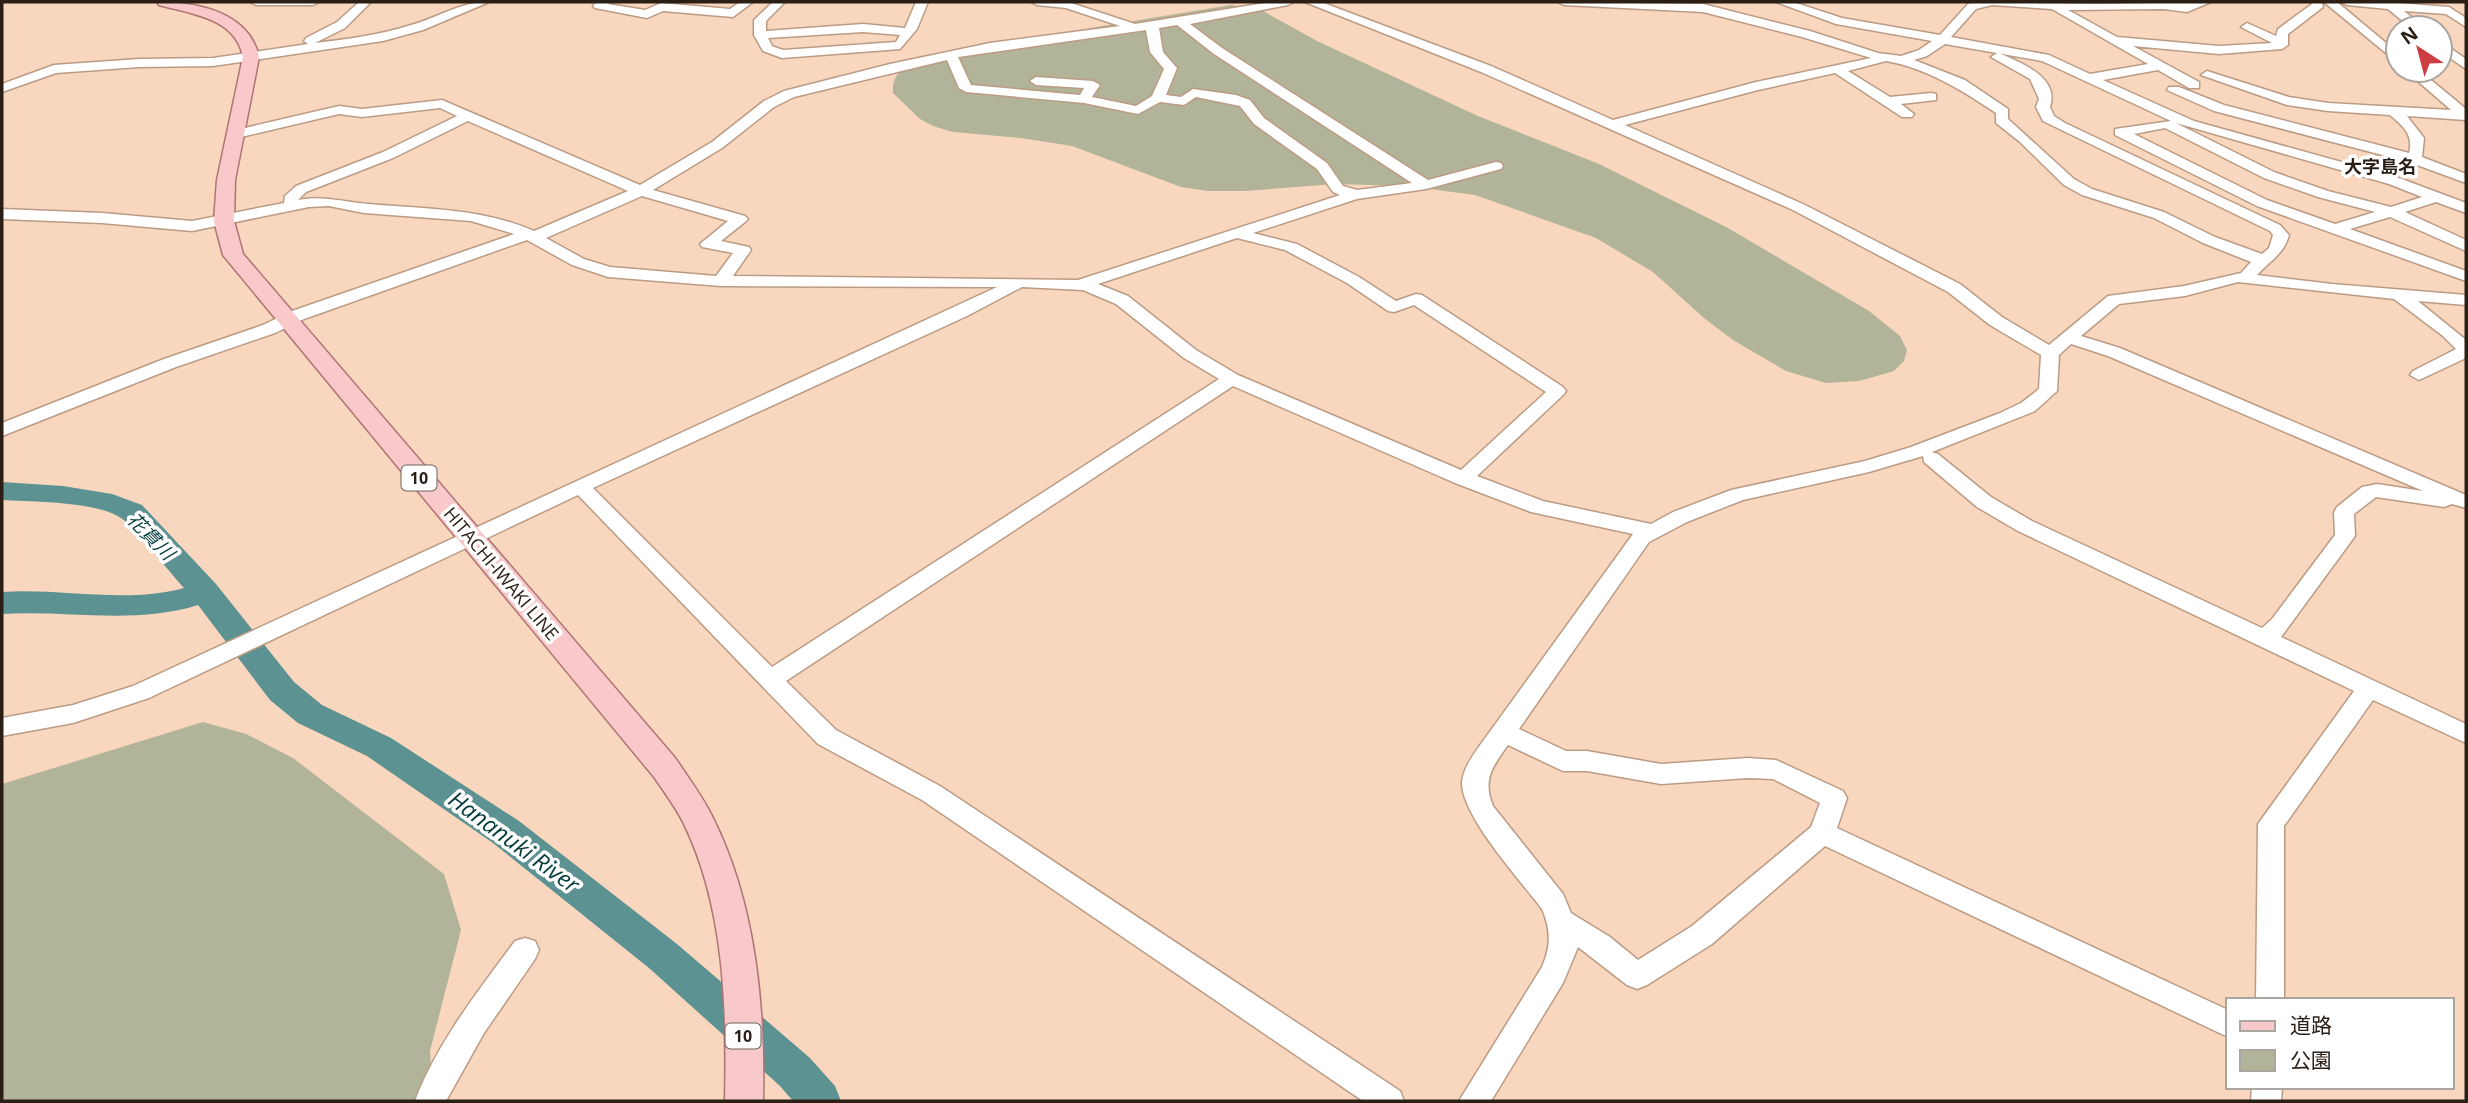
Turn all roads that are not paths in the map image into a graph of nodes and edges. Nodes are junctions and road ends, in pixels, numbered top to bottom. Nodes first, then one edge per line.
1 (164, 2) edge
2 (256, 2) edge
3 (313, 2) edge
4 (365, 2) edge
5 (482, 2) edge
6 (604, 2) edge
7 (747, 2) edge
8 (779, 2) edge
9 (922, 2) edge
10 (1037, 2) edge
11 (1288, 2) edge
12 (1311, 2) edge
13 (1564, 2) edge
14 (1782, 2) edge
15 (1983, 2) edge
16 (2206, 2) edge
17 (2316, 2) edge
18 (2330, 2) edge
19 (2347, 2) edge
20 (2168, 4) edge
21 (2391, 6) junction
22 (2054, 7) junction
23 (2401, 14) edge
24 (1180, 22) junction
25 (2466, 23) edge
26 (1142, 26) junction
27 (2247, 27) dead end
28 (908, 32) junction
29 (760, 35) junction
30 (1942, 40) junction
31 (2112, 40) junction
32 (1963, 43) junction
33 (2282, 43) junction
34 (896, 46) junction
35 (2384, 47) edge
36 (304, 48) junction
37 (2212, 50) junction
38 (251, 57) junction
39 (952, 57) junction
40 (1886, 58) junction
41 (1902, 60) junction
42 (2161, 66) junction
43 (890, 68) junction
44 (1837, 69) junction
45 (2207, 75) junction
46 (2088, 78) junction
47 (2428, 84) edge
48 (2194, 85) junction
49 (2, 88) edge
50 (2163, 92) junction
51 (1931, 97) dead end
52 (2127, 97) junction
53 (1158, 98) junction
54 (1890, 101) junction
55 (2328, 107) junction
56 (2394, 111) junction
57 (1907, 114) dead end
58 (470, 115) junction
59 (2466, 115) edge
60 (1615, 124) junction
61 (237, 134) junction
62 (2331, 138) junction
63 (2414, 159) junction
64 (1496, 166) dead end
65 (2187, 166) junction
66 (2157, 172) junction
67 (2466, 179) edge
68 (1426, 185) junction
69 (2466, 189) edge
70 (641, 191) junction
71 (1356, 195) junction
72 (2439, 196) junction
73 (292, 205) junction
74 (2466, 208) edge
75 (2390, 211) junction
76 (2, 214) edge
77 (224, 221) junction
78 (2332, 230) junction
79 (1234, 233) junction
80 (531, 235) junction
81 (2466, 246) edge
82 (2253, 270) junction
83 (2466, 276) edge
84 (721, 281) junction
85 (1019, 282) junction
86 (1081, 284) junction
87 (2399, 295) junction
88 (2466, 300) edge
89 (287, 321) junction
90 (2449, 332) junction
91 (2069, 338) junction
92 (2466, 339) edge
93 (2466, 351) edge
94 (2050, 353) junction
95 (2419, 375) dead end
96 (1232, 379) junction
97 (2, 408) edge
98 (32, 417) junction
99 (2, 430) edge
100 (1931, 458) dead end
101 (1462, 479) junction
102 (580, 486) junction
103 (2466, 504) edge
104 (1652, 531) junction
105 (468, 537) junction
106 (2264, 639) junction
107 (771, 679) junction
108 (2370, 688) junction
109 (2, 727) edge
110 (1503, 732) junction
111 (2466, 734) edge
112 (1822, 834) junction
113 (1561, 920) junction
114 (525, 950) dead end
115 (2270, 998) edge
116 (2226, 1023) edge
117 (744, 1099) edge
118 (430, 1101) edge
119 (1389, 1101) edge
120 (1475, 1101) edge

1 - 38 main road
2 - 3 street
4 - 36 street
5 - 36 street
6 - 7 street
8 - 29 street
9 - 28 street
10 - 26 street
11 - 24 street
12 - 60 street
13 - 40 street
14 - 30 street
15 - 22 street
15 - 30 street
16 - 20 street
17 - 33 street
18 - 35 street
19 - 21 street
20 - 22 street
21 - 23 street
21 - 25 street
22 - 31 street
24 - 26 street
24 - 68 street
26 - 39 street
26 - 53 street
27 - 33 street
28 - 29 street
28 - 34 street
29 - 34 street
30 - 32 street
30 - 41 street
31 - 37 street
31 - 42 street
32 - 46 street
32 - 66 street
33 - 37 street
34 - 43 street
36 - 38 street
37 - 45 street
38 - 49 street
38 - 61 main road, HITACHI-IWAKI LINE / 10
39 - 43 street
39 - 53 street
40 - 41 street
40 - 44 street
41 - 82 street
42 - 46 street
42 - 48 street
43 - 70 street
44 - 54 street
44 - 60 street
45 - 48 street
45 - 55 street
46 - 52 street
47 - 59 street
48 - 50 street
50 - 52 street
50 - 62 street
51 - 54 street
52 - 72 street
53 - 71 street
54 - 57 street
55 - 56 street
55 - 62 street
56 - 59 street
56 - 63 street
58 - 61 street
58 - 70 street
58 - 73 street
60 - 94 street
61 - 77 main road, HITACHI-IWAKI LINE / 10
62 - 63 street
63 - 67 street
64 - 68 street
65 - 66 street
65 - 75 street
65 - 78 street
66 - 82 street
68 - 71 street
69 - 72 street
70 - 80 street
70 - 84 street
71 - 79 street
72 - 74 street
72 - 75 street
73 - 77 street
73 - 80 street
75 - 78 street
75 - 81 street
76 - 77 street
77 - 89 main road, HITACHI-IWAKI LINE / 10
78 - 83 street
79 - 86 street
79 - 101 street
80 - 84 street
80 - 89 street
82 - 87 street
82 - 91 street
84 - 85 street
85 - 86 street
85 - 102 street
86 - 96 street
87 - 88 street
87 - 90 street
89 - 98 street
89 - 105 main road, HITACHI-IWAKI LINE / 10
90 - 92 street
90 - 93 street
91 - 94 street
91 - 103 street
93 - 95 street
94 - 104 street
96 - 101 street
96 - 107 street
97 - 98 street
98 - 99 street
100 - 106 street
101 - 104 street
102 - 105 street
102 - 107 street
103 - 106 street
104 - 110 street
105 - 109 street
105 - 117 main road, HITACHI-IWAKI LINE / 10
106 - 108 street
107 - 119 street
108 - 111 street
108 - 115 street
110 - 112 street
110 - 113 street
112 - 113 street
112 - 116 street
113 - 120 street
114 - 118 street

